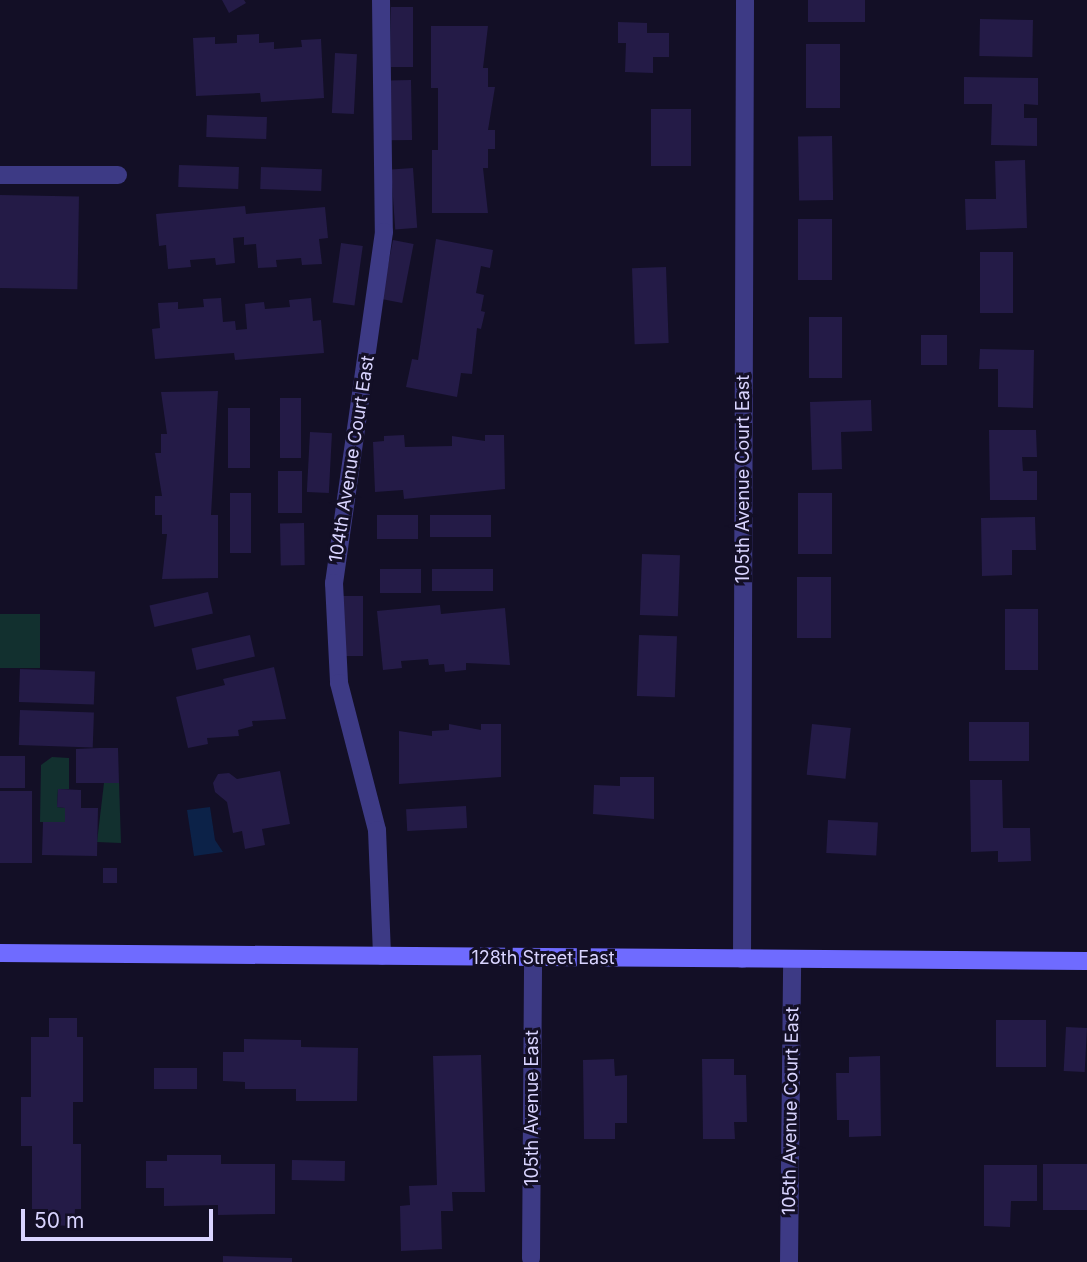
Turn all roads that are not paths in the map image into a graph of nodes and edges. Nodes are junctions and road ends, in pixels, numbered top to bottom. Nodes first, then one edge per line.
1 (380, 0) edge
2 (745, 0) edge
3 (0, 175) edge
4 (118, 175) dead end
5 (0, 953) edge
6 (382, 956) junction
7 (533, 958) junction
8 (742, 959) junction
9 (792, 959) junction
10 (1087, 961) edge
11 (531, 1258) dead end
12 (789, 1262) edge

1 - 6 street, 104th Avenue Court East
2 - 8 street, 105th Avenue Court East
3 - 4 street
5 - 6 street, 128th Street East
6 - 7 street, 128th Street East
7 - 8 street, 128th Street East
7 - 11 street, 105th Avenue East
8 - 9 street, 128th Street East
9 - 10 street, 128th Street East
9 - 12 street, 105th Avenue Court East

